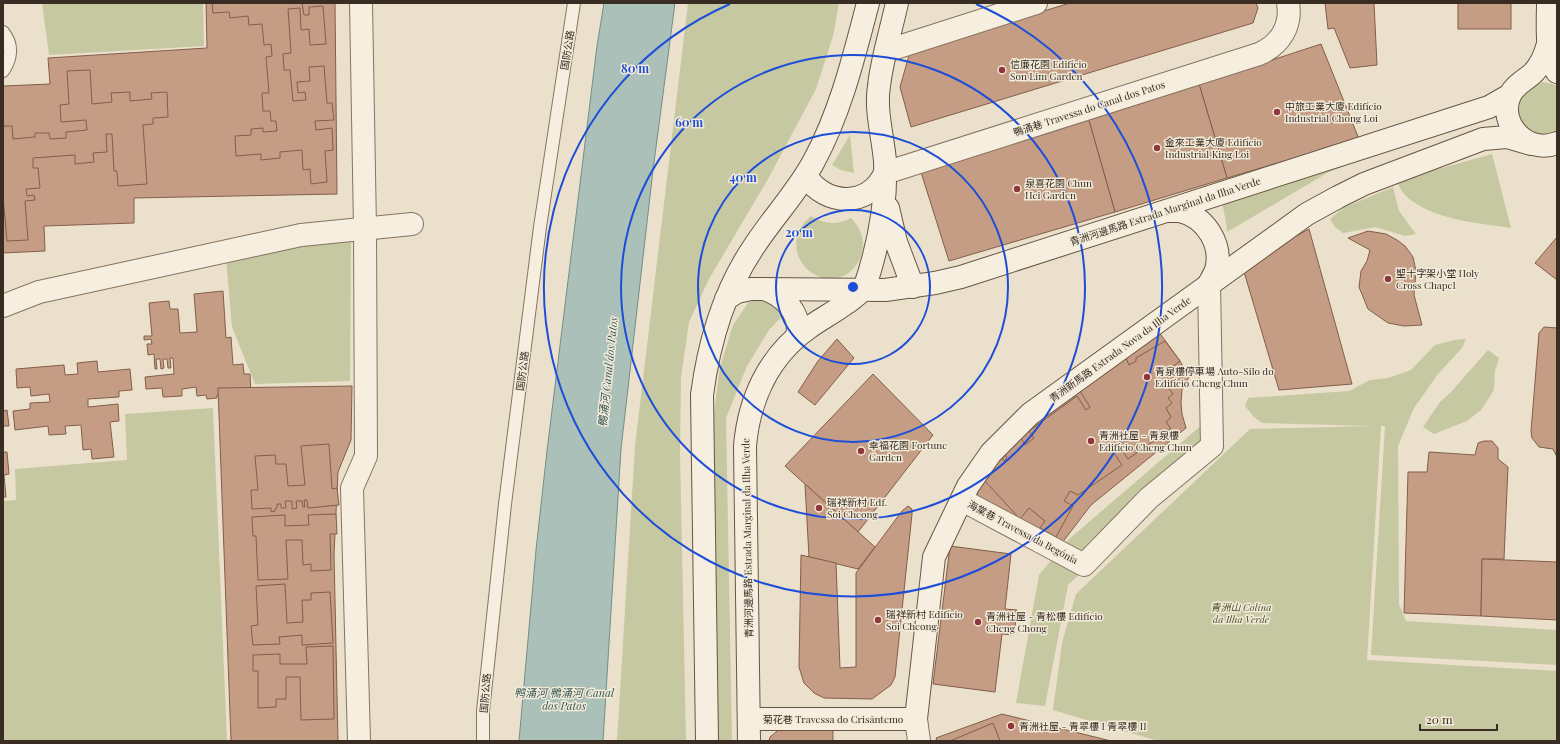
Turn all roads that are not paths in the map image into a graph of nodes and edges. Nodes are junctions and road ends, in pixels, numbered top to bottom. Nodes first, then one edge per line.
1 (361, 3) edge
2 (574, 3) edge
3 (868, 3) edge
4 (897, 3) edge
5 (1036, 3) edge
6 (1288, 3) edge
7 (1548, 3) edge
8 (3, 32) edge
9 (1548, 44) junction
10 (886, 51) junction
11 (3, 71) edge
12 (1557, 72) edge
13 (1557, 77) edge
14 (1526, 79) junction
15 (1510, 95) junction
16 (1557, 143) edge
17 (1531, 144) junction
18 (806, 176) junction
19 (885, 181) junction
20 (1164, 212) junction
21 (412, 224) dead end
22 (366, 228) junction
23 (1209, 284) junction
24 (913, 287) junction
25 (759, 289) junction
26 (864, 289) junction
27 (726, 299) junction
28 (3, 306) edge
29 (797, 336) junction
30 (962, 500) junction
31 (749, 719) junction
32 (916, 719) junction
33 (358, 741) edge
34 (483, 741) edge
35 (707, 741) edge
36 (749, 741) edge
37 (919, 741) edge

1 - 22 street
2 - 34 lane, 国防公路
3 - 18 street
4 - 10 street
5 - 10 street
6 - 19 street, 鴨涌巷 Travessa do Canal dos Patos
7 - 9 street
8 - 11 lane
9 - 12 street
9 - 14 street, 青洲河邊馬路 Estrada Marginal da Ilha Verde
10 - 19 street
13 - 14 street
14 - 15 street, 青洲河邊馬路 Estrada Marginal da Ilha Verde
15 - 17 street
15 - 20 street, 青洲河邊馬路 Estrada Marginal da Ilha Verde
16 - 17 street, 青洲新馬路 Estrada Nova da Ilha Verde
17 - 23 street, 青洲新馬路 Estrada Nova da Ilha Verde
18 - 19 street
18 - 27 street
19 - 24 street
19 - 26 street
20 - 23 street
20 - 24 street, 青洲河邊馬路 Estrada Marginal da Ilha Verde
21 - 22 street
22 - 28 street
22 - 33 street
23 - 30 street, 青洲新馬路 Estrada Nova da Ilha Verde
23 - 30 street, 海棠巷 Travessa da Begónia
24 - 26 street, 青洲河邊馬路 Estrada Marginal da Ilha Verde
25 - 26 street, 青洲河邊馬路 Estrada Marginal da Ilha Verde
25 - 27 street, 青洲河邊馬路 Estrada Marginal da Ilha Verde
25 - 29 street
26 - 29 street, 青洲河邊馬路 Estrada Marginal da Ilha Verde
27 - 35 street
29 - 31 street, 青洲河邊馬路 Estrada Marginal da Ilha Verde
30 - 32 street, 青洲新馬路 Estrada Nova da Ilha Verde
31 - 32 street, 菊花巷 Travessa do Crisântemo
31 - 36 street, 青洲河邊馬路 Estrada Marginal da Ilha Verde
32 - 37 street, 青洲新馬路 Estrada Nova da Ilha Verde

